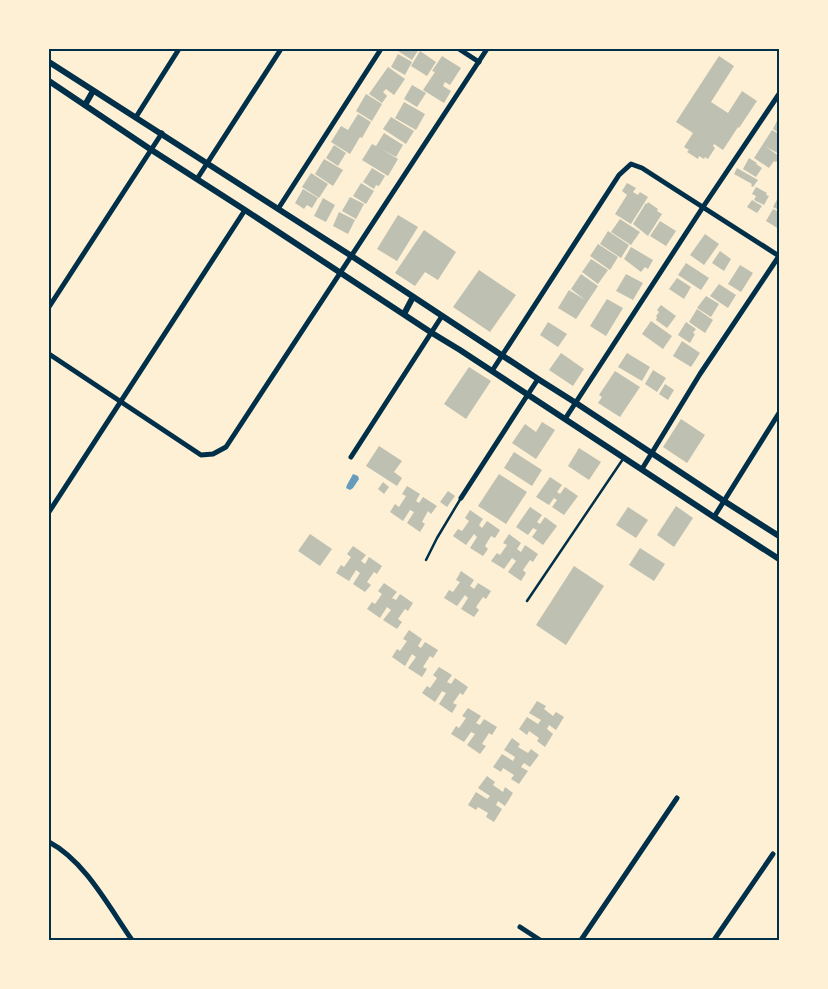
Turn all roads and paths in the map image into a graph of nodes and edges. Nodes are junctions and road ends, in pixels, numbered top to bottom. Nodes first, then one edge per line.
1 (179, 49) edge
2 (281, 49) edge
3 (381, 49) edge
4 (459, 49) edge
5 (487, 49) edge
6 (49, 62) edge
7 (478, 62) junction
8 (50, 85) edge
9 (93, 91) junction
10 (779, 94) edge
11 (85, 105) junction
12 (136, 117) junction
13 (162, 133) junction
14 (150, 150) junction
15 (207, 163) junction
16 (197, 179) junction
17 (703, 207) junction
18 (278, 209) junction
19 (245, 210) junction
20 (350, 255) junction
21 (779, 256) edge
22 (340, 273) junction
23 (413, 297) junction
24 (49, 307) edge
25 (404, 314) junction
26 (442, 316) junction
27 (432, 333) junction
28 (49, 354) edge
29 (502, 355) junction
30 (492, 371) junction
31 (538, 379) junction
32 (527, 395) junction
33 (120, 402) junction
34 (576, 402) junction
35 (779, 413) edge
36 (565, 419) junction
37 (652, 452) junction
38 (351, 456) dead end
39 (624, 458) junction
40 (642, 469) junction
41 (461, 498) joint
42 (724, 501) junction
43 (49, 512) edge
44 (714, 517) junction
45 (779, 536) edge
46 (779, 559) edge
47 (426, 560) dead end
48 (527, 601) dead end
49 (677, 798) dead end
50 (49, 842) edge
51 (772, 854) dead end
52 (520, 927) dead end
53 (132, 940) edge
54 (540, 940) edge
55 (582, 940) edge
56 (714, 940) edge

1 - 12 street
2 - 15 street
3 - 18 street
4 - 7 street
5 - 7 street
6 - 9 street
7 - 20 street
8 - 11 street
9 - 11 street
9 - 12 street
10 - 17 street
11 - 14 street
12 - 13 street
13 - 14 street
13 - 15 street
14 - 16 street
14 - 24 street
15 - 16 street
15 - 18 street
16 - 19 street
17 - 21 street
17 - 29 street
17 - 34 street
18 - 20 street
19 - 22 street
19 - 33 street
20 - 22 street
20 - 23 street
21 - 37 street
22 - 25 street
22 - 33 street
23 - 25 street
23 - 26 street
25 - 27 street
26 - 27 street
26 - 29 street
27 - 30 street
27 - 38 street
28 - 33 street
29 - 30 street
29 - 31 street
30 - 32 street
31 - 32 street
31 - 34 street
32 - 36 street
32 - 41 street
33 - 43 street
34 - 36 street
34 - 37 street
35 - 42 street
36 - 39 street
37 - 40 street
37 - 42 street
39 - 40 street
39 - 48 lane
40 - 44 street
41 - 47 lane
42 - 44 street
42 - 45 street
44 - 46 street
49 - 55 street
50 - 53 street
51 - 56 street
52 - 54 street

